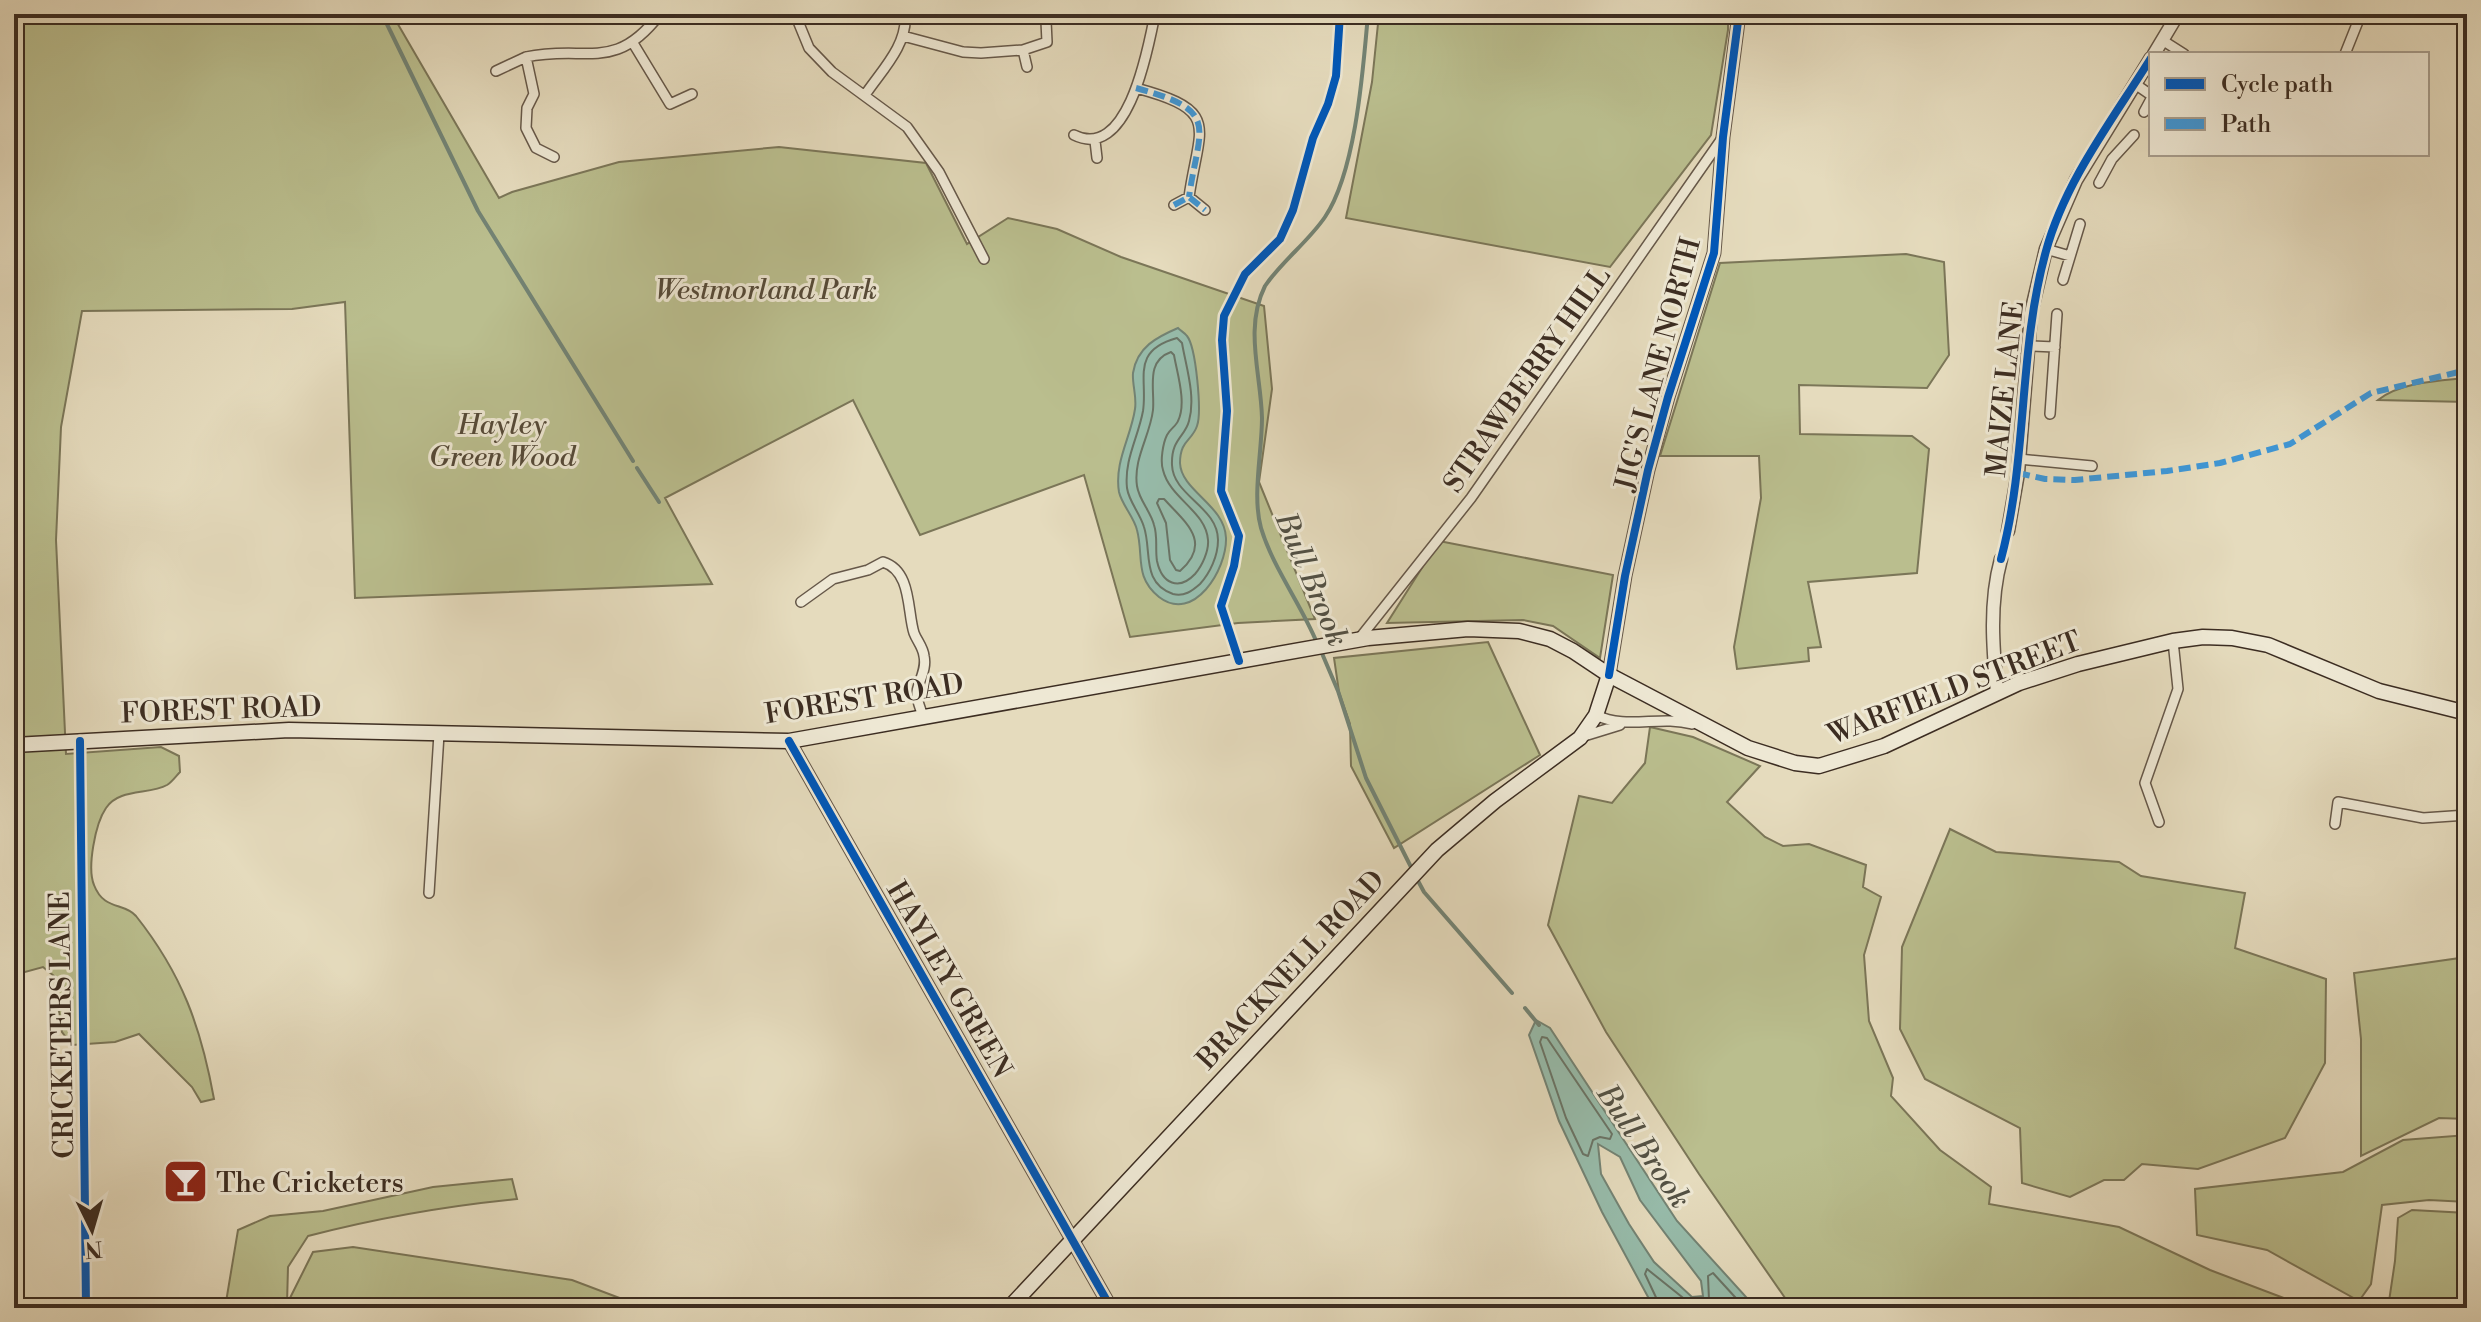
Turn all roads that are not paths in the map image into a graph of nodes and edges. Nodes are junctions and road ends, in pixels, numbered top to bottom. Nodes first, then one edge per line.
1 (660, 14) edge
2 (795, 14) edge
3 (905, 14) edge
4 (1155, 14) edge
5 (1739, 14) edge
6 (2178, 14) edge
7 (2361, 14) edge
8 (1046, 21) dead end
9 (903, 36) junction
10 (2162, 40) junction
11 (633, 43) junction
12 (1023, 50) junction
13 (2154, 52) edge
14 (2181, 52) edge
15 (2346, 52) edge
16 (526, 57) junction
17 (2149, 61) edge
18 (1027, 67) dead end
19 (496, 71) dead end
20 (2135, 84) junction
21 (1136, 88) junction
22 (692, 94) dead end
23 (865, 95) junction
24 (2149, 95) edge
25 (2149, 101) edge
26 (2144, 112) dead end
27 (1074, 135) dead end
28 (2134, 135) dead end
29 (1723, 137) junction
30 (1095, 141) junction
31 (2095, 148) junction
32 (554, 157) dead end
33 (1097, 158) dead end
34 (2112, 159) junction
35 (2099, 183) dead end
36 (1189, 197) junction
37 (1174, 205) dead end
38 (1205, 210) dead end
39 (2080, 224) dead end
40 (2046, 249) junction
41 (2070, 256) junction
42 (984, 259) dead end
43 (2063, 280) dead end
44 (2057, 314) dead end
45 (2029, 346) junction
46 (2055, 347) junction
47 (2050, 414) dead end
48 (2019, 459) junction
49 (2092, 466) dead end
50 (2008, 531) dead end
51 (2001, 559) dead end
52 (801, 602) dead end
53 (1358, 640) junction
54 (2173, 641) junction
55 (1609, 675) junction
56 (1997, 693) junction
57 (2467, 713) edge
58 (1596, 715) junction
59 (923, 717) junction
60 (1631, 722) junction
61 (1707, 728) junction
62 (439, 734) junction
63 (1580, 738) junction
64 (80, 741) junction
65 (789, 741) junction
66 (14, 745) edge
67 (2467, 815) edge
68 (2159, 822) dead end
69 (2335, 824) dead end
70 (429, 893) dead end
71 (1072, 1239) junction
72 (86, 1308) edge
73 (1009, 1308) edge
74 (1111, 1308) edge

1 - 11 street
2 - 23 street
3 - 9 street
4 - 21 street
5 - 29 street, JIG'S LANE NORTH
6 - 10 street, MAIZE LANE
7 - 15 street
8 - 12 street
9 - 12 street
9 - 23 street
10 - 13 street, MAIZE LANE
10 - 14 street
11 - 16 street
11 - 22 street
12 - 18 street
16 - 19 street
16 - 32 street
17 - 20 street, MAIZE LANE
20 - 24 street
20 - 31 street, MAIZE LANE
21 - 30 street
21 - 36 street
23 - 42 street
25 - 26 street
27 - 30 street
28 - 34 street
29 - 53 street, STRAWBERRY HILL
29 - 55 street, JIG'S LANE NORTH
30 - 33 street
31 - 34 street
31 - 40 street, MAIZE LANE
34 - 35 street
36 - 37 street
36 - 38 street
39 - 41 street
40 - 41 street
40 - 45 street, MAIZE LANE
41 - 43 street
44 - 46 street
45 - 46 street
45 - 48 street, MAIZE LANE
46 - 47 street
48 - 49 street
48 - 50 street, MAIZE LANE
51 - 56 street
52 - 59 street
53 - 55 main road, FOREST ROAD
53 - 59 main road, FOREST ROAD
54 - 56 main road, WARFIELD STREET
54 - 57 main road, WARFIELD STREET
54 - 68 street
55 - 58 main road, BRACKNELL ROAD
55 - 61 main road, WARFIELD STREET
56 - 61 main road, WARFIELD STREET
58 - 60 street
58 - 63 main road, BRACKNELL ROAD
59 - 65 main road, FOREST ROAD
60 - 61 street
60 - 63 street
62 - 64 main road, FOREST ROAD
62 - 65 main road, FOREST ROAD
62 - 70 street
63 - 71 main road, BRACKNELL ROAD
64 - 66 main road, FOREST ROAD
64 - 72 street, CRICKETERS LANE
65 - 71 street, HAYLEY GREEN
67 - 69 street
71 - 73 main road, BRACKNELL ROAD
71 - 74 street, HAYLEY GREEN

